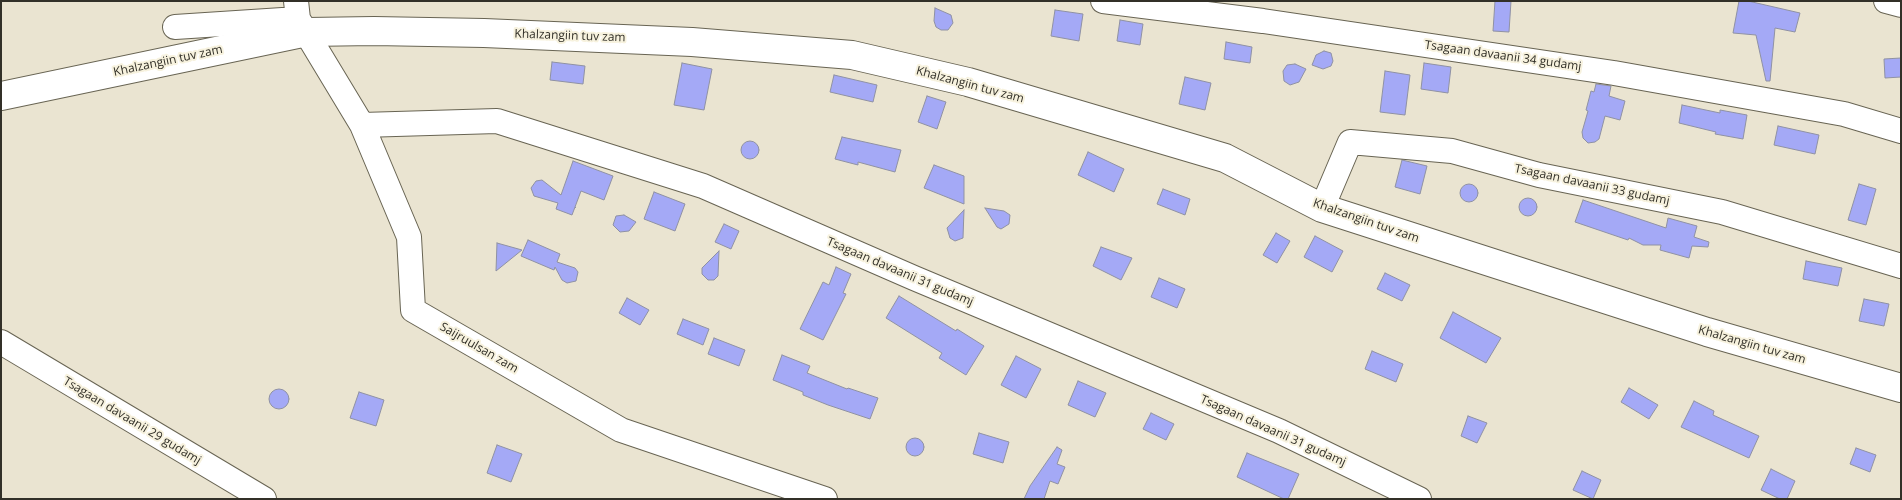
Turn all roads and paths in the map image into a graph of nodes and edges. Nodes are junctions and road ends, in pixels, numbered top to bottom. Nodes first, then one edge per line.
1 (1103, 1) edge
2 (1886, 1) edge
3 (1901, 5) edge
4 (300, 17) edge
5 (175, 27) dead end
6 (1, 96) edge
7 (362, 125) junction
8 (1901, 131) edge
9 (1322, 208) junction
10 (1901, 266) edge
11 (1, 342) edge
12 (1901, 388) edge
13 (264, 499) edge
14 (825, 499) edge
15 (1419, 499) edge

1 - 8 street, Tsagaan davaanii 34 gudamj
2 - 3 street
4 - 5 street
4 - 6 street, Khalzangiin tuv zam
4 - 7 street, Saijruulsan zam
4 - 9 street, Khalzangiin tuv zam
7 - 14 street, Saijruulsan zam
7 - 15 street, Tsagaan davaanii 31 gudamj
9 - 10 street, Tsagaan davaanii 33 gudamj
9 - 12 street, Khalzangiin tuv zam
11 - 13 street, Tsagaan davaanii 29 gudamj

